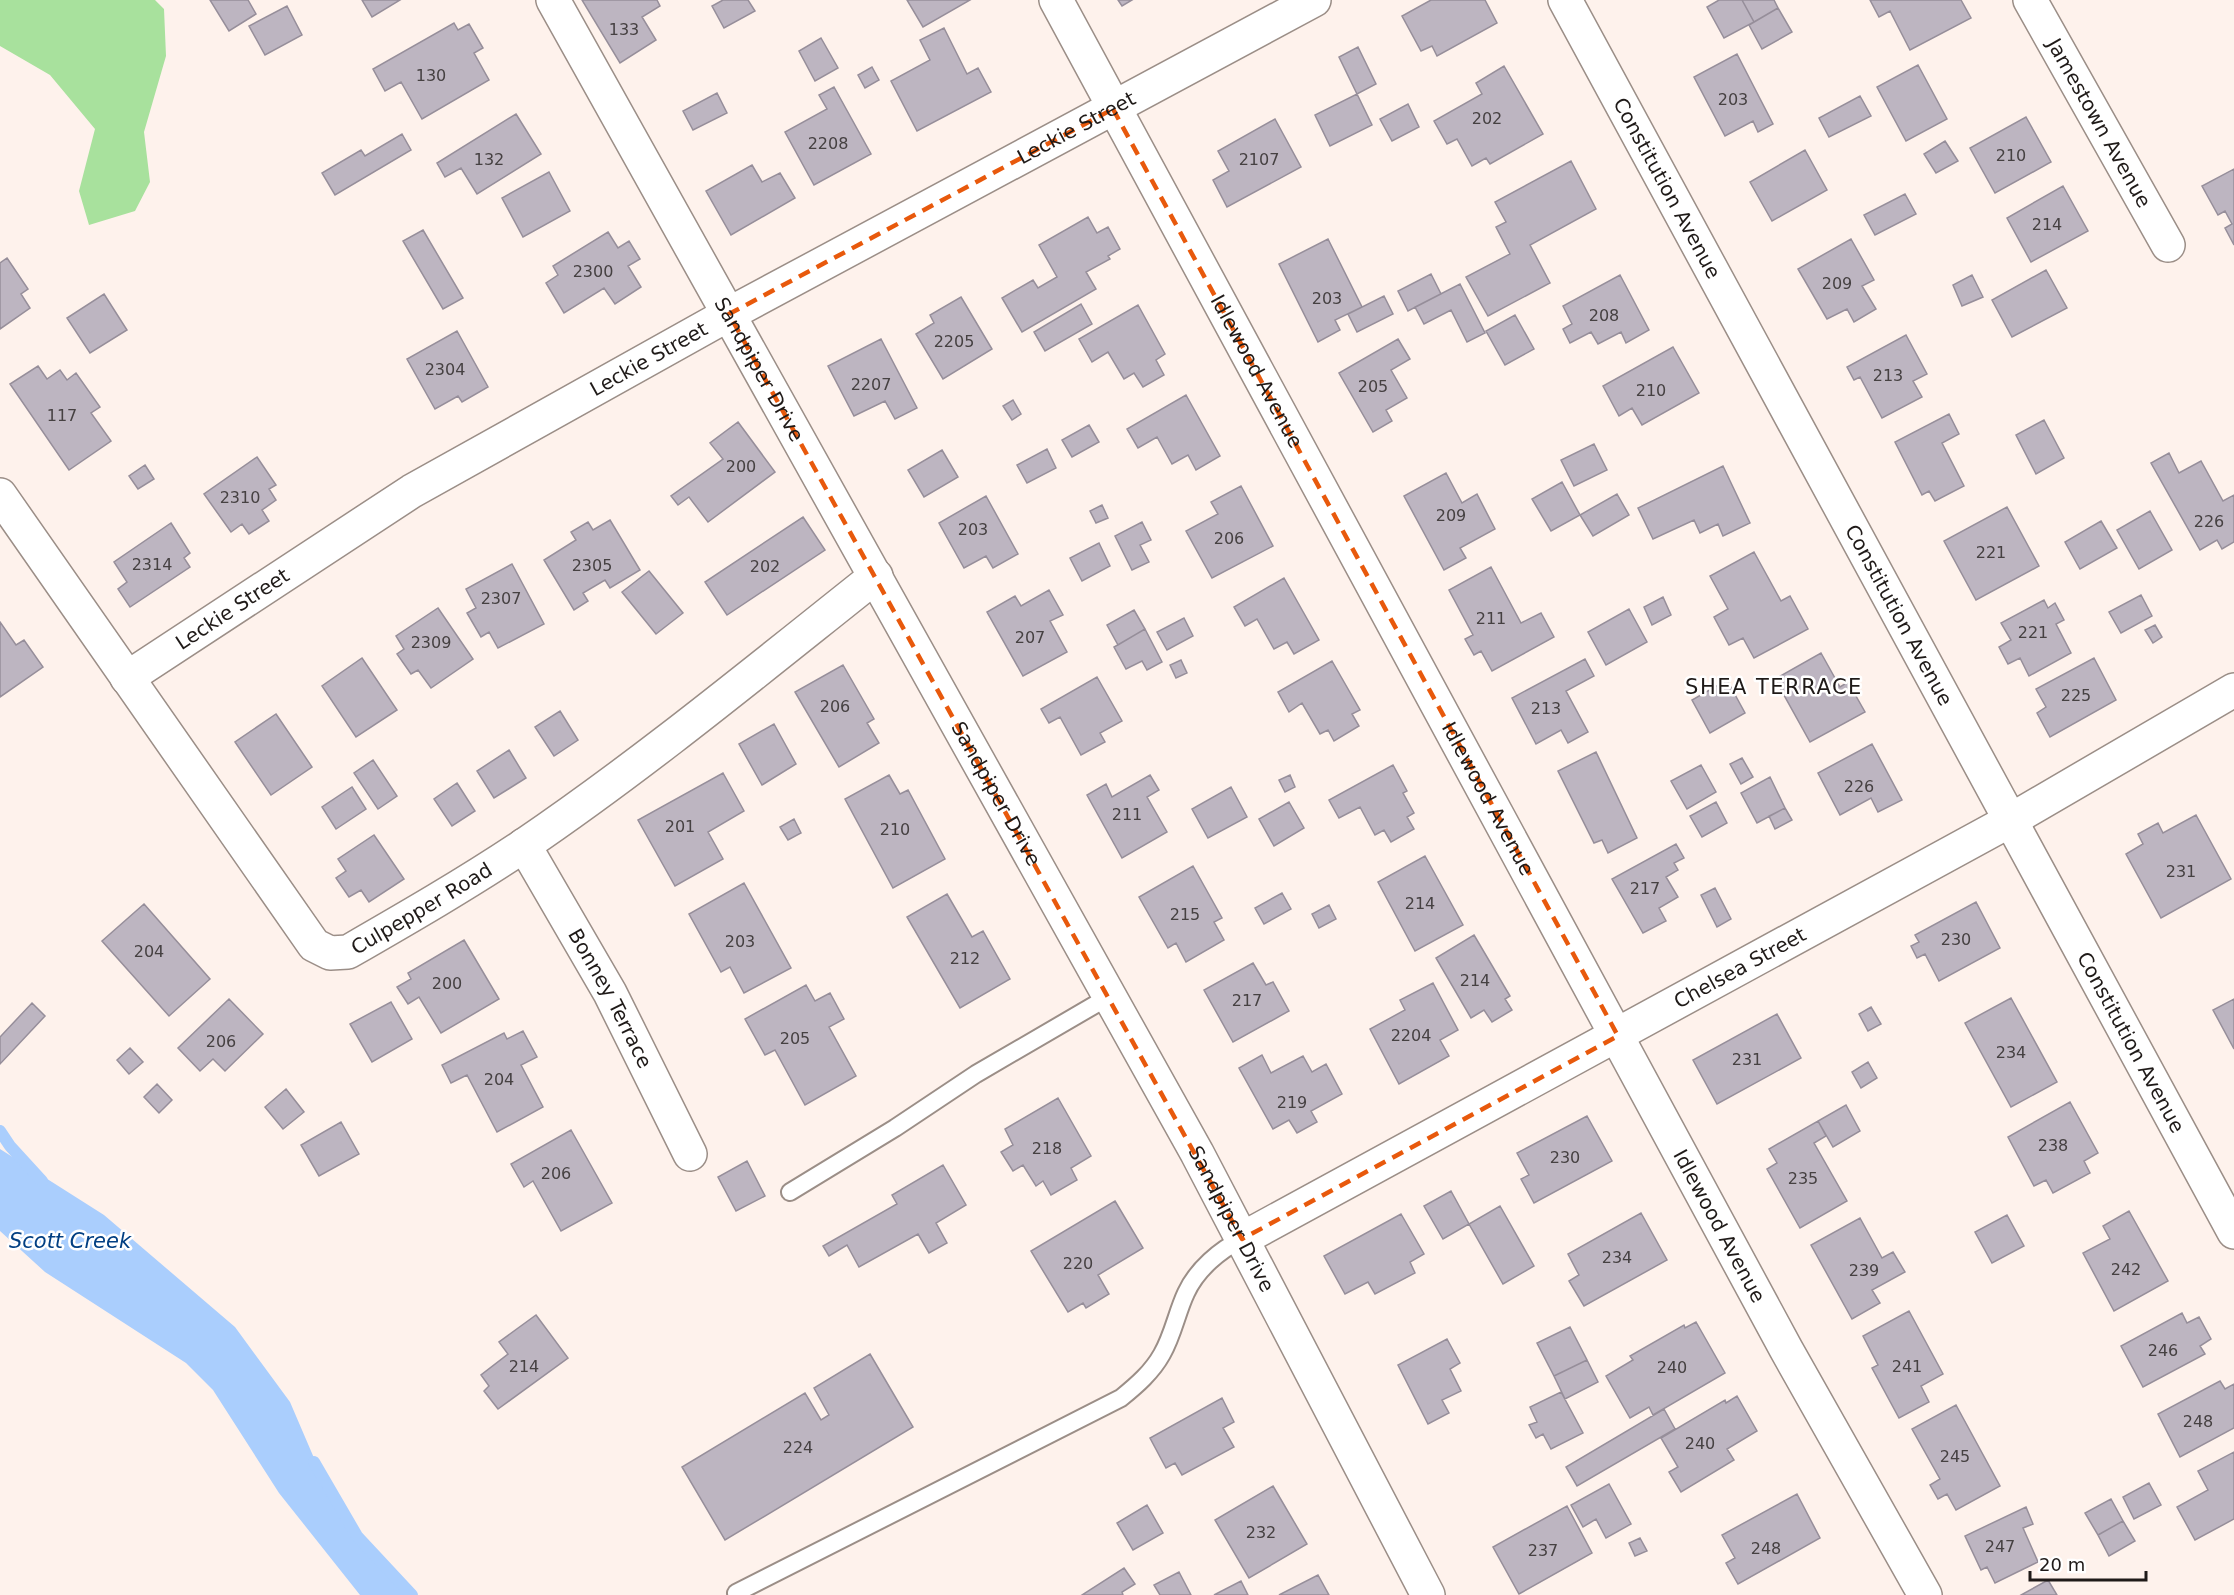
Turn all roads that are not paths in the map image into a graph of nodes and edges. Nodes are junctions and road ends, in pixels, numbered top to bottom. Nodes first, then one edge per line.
1 (553, 0) edge
2 (1056, 0) edge
3 (1314, 0) edge
4 (1565, 0) edge
5 (2031, 0) edge
6 (1113, 109) junction
7 (2168, 245) dead end
8 (729, 314) junction
9 (0, 495) edge
10 (876, 576) junction
11 (127, 678) junction
12 (2234, 690) edge
13 (2011, 820) junction
14 (524, 845) junction
15 (1110, 996) junction
16 (1618, 1036) junction
17 (690, 1154) dead end
18 (789, 1192) dead end
19 (2234, 1232) edge
20 (1242, 1239) junction
21 (736, 1593) dead end
22 (1428, 1595) edge
23 (1924, 1595) edge

1 - 8 street, Sandpiper Drive
2 - 6 street, Idlewood Avenue
3 - 6 street, Leckie Street
4 - 13 street, Constitution Avenue
5 - 7 street, Jamestown Avenue
6 - 8 street, Leckie Street
6 - 16 street, Idlewood Avenue
8 - 10 street, Sandpiper Drive
8 - 11 street, Leckie Street
9 - 11 street, Culpepper Road
10 - 14 street, Culpepper Road
10 - 15 street, Sandpiper Drive
11 - 14 street, Culpepper Road
12 - 13 street, Chelsea Street
13 - 16 street, Chelsea Street
13 - 19 street, Constitution Avenue
14 - 17 street, Bonney Terrace
15 - 18 lane
15 - 20 street, Sandpiper Drive
16 - 20 street, Chelsea Street
16 - 23 street, Idlewood Avenue
20 - 21 lane
20 - 22 street, Sandpiper Drive

